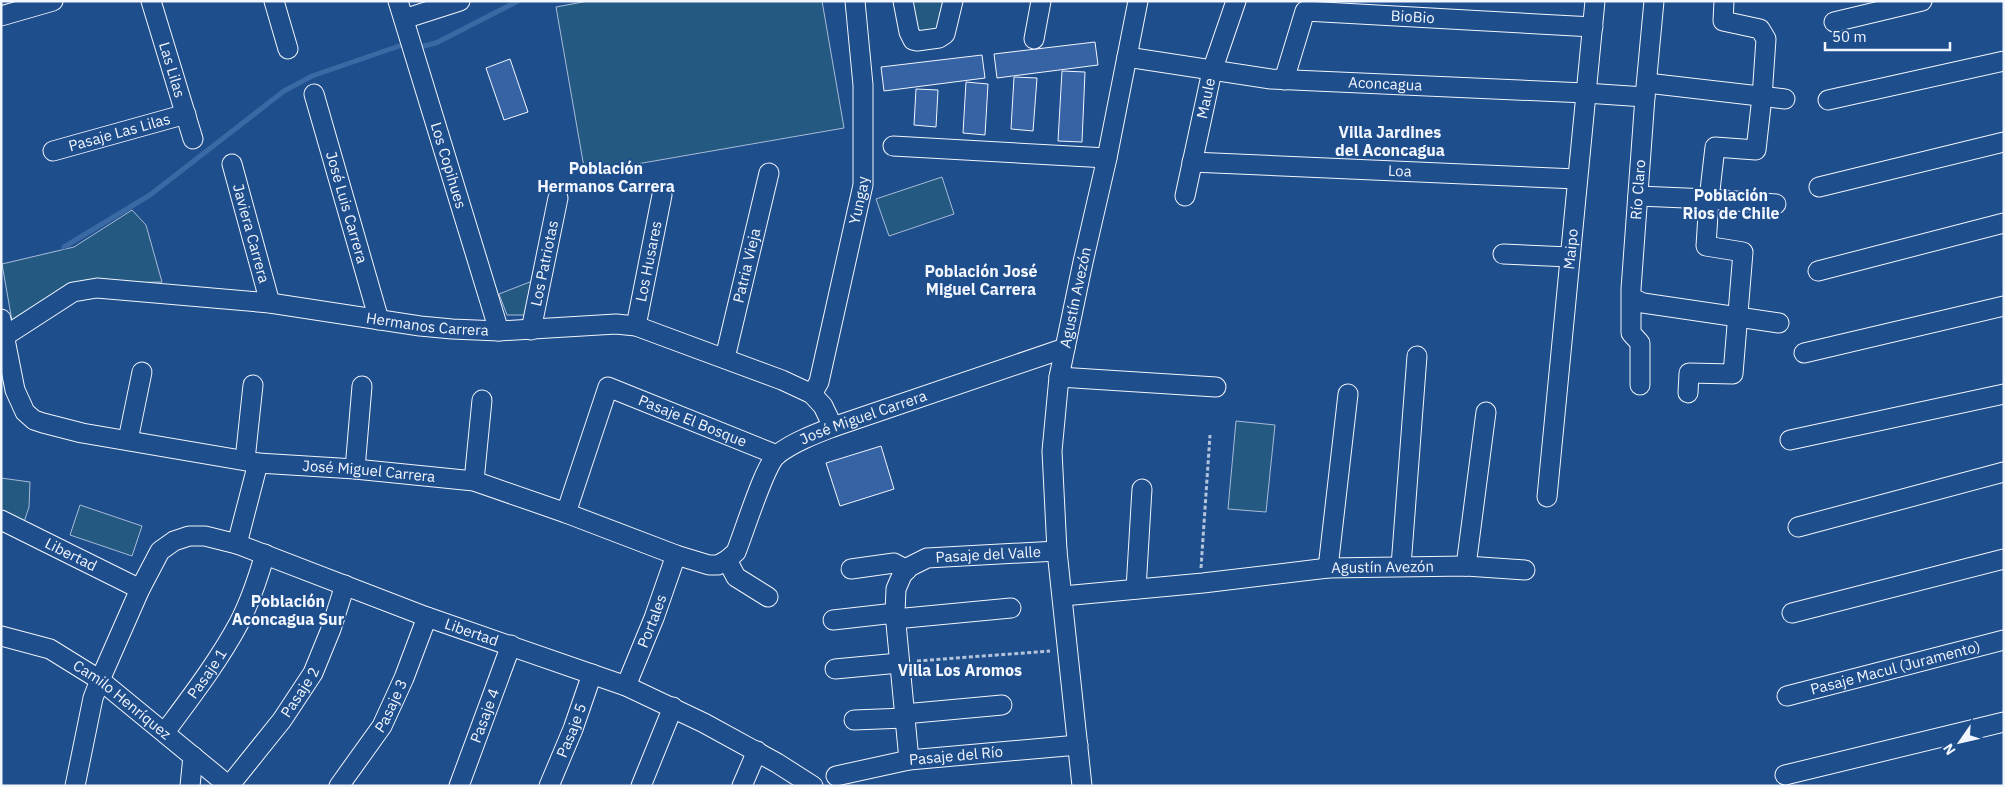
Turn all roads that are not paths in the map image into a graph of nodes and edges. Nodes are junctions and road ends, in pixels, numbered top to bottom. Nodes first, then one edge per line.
1 (52, 1) edge
2 (150, 1) edge
3 (274, 1) edge
4 (460, 1) edge
5 (855, 1) edge
6 (903, 1) edge
7 (953, 1) edge
8 (1041, 1) edge
9 (1138, 1) edge
10 (1236, 1) edge
11 (1595, 1) edge
12 (1654, 1) edge
13 (1724, 1) edge
14 (1922, 1) edge
15 (401, 10) edge
16 (1, 16) edge
17 (1834, 22) dead end
18 (1593, 27) junction
19 (1034, 39) dead end
20 (288, 49) dead end
21 (1127, 57) junction
22 (2004, 61) edge
23 (1212, 70) junction
24 (1284, 80) junction
25 (1646, 90) junction
26 (1585, 93) junction
27 (314, 94) dead end
28 (1762, 97) junction
29 (1785, 99) dead end
30 (1828, 100) dead end
31 (186, 114) junction
32 (193, 139) dead end
33 (2004, 142) edge
34 (893, 146) dead end
35 (53, 151) dead end
36 (1107, 158) junction
37 (1192, 162) junction
38 (232, 164) dead end
39 (769, 173) dead end
40 (1577, 179) junction
41 (1818, 187) dead end
42 (662, 195) dead end
43 (1185, 196) dead end
44 (1638, 196) junction
45 (558, 198) dead end
46 (1709, 198) junction
47 (1776, 204) dead end
48 (2004, 223) edge
49 (1503, 254) dead end
50 (1570, 257) junction
51 (1818, 271) dead end
52 (1632, 298) junction
53 (270, 303) junction
54 (2004, 306) edge
55 (1739, 318) junction
56 (379, 320) junction
57 (1779, 323) dead end
58 (636, 326) junction
59 (3, 327) edge
60 (531, 330) junction
61 (499, 332) junction
62 (1065, 348) junction
63 (1804, 353) dead end
64 (1417, 356) dead end
65 (726, 358) junction
66 (142, 372) dead end
67 (1060, 377) junction
68 (253, 385) dead end
69 (1640, 385) dead end
70 (362, 386) dead end
71 (1216, 387) dead end
72 (1688, 393) dead end
73 (812, 394) junction
74 (1348, 394) dead end
75 (2004, 394) edge
76 (482, 400) dead end
77 (1486, 412) dead end
78 (833, 426) junction
79 (128, 440) junction
80 (1790, 440) dead end
81 (776, 455) junction
82 (251, 462) junction
83 (355, 469) junction
84 (2004, 472) edge
85 (474, 480) junction
86 (1142, 489) dead end
87 (1547, 497) dead end
88 (566, 513) junction
89 (1, 520) edge
90 (1798, 527) dead end
91 (237, 544) junction
92 (1057, 551) junction
93 (265, 554) junction
94 (676, 555) junction
95 (2004, 559) edge
96 (727, 560) junction
97 (1401, 566) junction
98 (1466, 566) junction
99 (851, 568) dead end
100 (1328, 568) junction
101 (906, 570) junction
102 (1525, 570) dead end
103 (345, 585) junction
104 (140, 589) junction
105 (1136, 589) junction
106 (1063, 596) junction
107 (768, 597) dead end
108 (1011, 608) dead end
109 (1792, 613) dead end
110 (895, 616) junction
111 (427, 617) junction
112 (833, 620) dead end
113 (1, 636) edge
114 (2004, 640) edge
115 (511, 645) junction
116 (899, 663) junction
117 (835, 669) dead end
118 (592, 674) junction
119 (100, 680) junction
120 (626, 686) junction
121 (1787, 696) dead end
122 (1002, 705) dead end
123 (673, 707) junction
124 (904, 716) junction
125 (854, 720) dead end
126 (2004, 722) edge
127 (165, 732) junction
128 (1078, 744) junction
129 (756, 751) junction
130 (193, 756) junction
131 (909, 760) junction
132 (1785, 775) dead end
133 (836, 776) dead end
134 (75, 786) edge
135 (190, 786) edge
136 (229, 786) edge
137 (339, 786) edge
138 (459, 786) edge
139 (549, 786) edge
140 (641, 786) edge
141 (742, 786) edge
142 (813, 786) edge
143 (1082, 786) edge

1 - 16 street
2 - 31 street, Las Lilas
3 - 20 street
4 - 15 street
5 - 73 street, Yungay
6 - 7 street
8 - 19 street
9 - 21 street, Agustín Avezón
10 - 23 street, Maule
11 - 18 street, Maipo
12 - 25 street, Río Claro
13 - 28 street
14 - 17 street
15 - 61 street, Los Copihues
18 - 24 street, BioBio
18 - 26 street, Maipo
21 - 23 street, Aconcagua
21 - 36 street, Agustín Avezón
22 - 30 street
23 - 24 street, Aconcagua
23 - 37 street, Maule
24 - 26 street, Aconcagua
25 - 26 street, Aconcagua
25 - 28 street, Aconcagua
25 - 44 street, Río Claro
26 - 40 street, Maipo
27 - 56 street, José Luis Carrera
28 - 29 street, Aconcagua
28 - 46 street
31 - 32 street, Las Lilas
31 - 35 street, Pasaje Las Lilas
33 - 41 street
34 - 36 street
36 - 62 street, Agustín Avezón
37 - 40 street, Loa
37 - 43 street, Maule
38 - 53 street, Javiera Carrera
39 - 65 street, Patria Vieja
40 - 50 street, Maipo
42 - 58 street, Los Husares
44 - 46 street
44 - 52 street, Río Claro
45 - 60 street, Los Patriotas
46 - 47 street
46 - 55 street
48 - 51 street
49 - 50 street
50 - 87 street, Maipo
52 - 55 street
52 - 69 street, Río Claro
53 - 56 street, Hermanos Carrera
53 - 59 street, Hermanos Carrera
54 - 63 street
55 - 57 street
55 - 72 street
56 - 61 street, Hermanos Carrera
58 - 60 street, Hermanos Carrera
58 - 65 street, Hermanos Carrera
59 - 79 street, José Miguel Carrera
60 - 61 street, Hermanos Carrera
62 - 67 street, Agustín Avezón
62 - 78 street, José Miguel Carrera
64 - 97 street
65 - 73 street, Hermanos Carrera
66 - 79 street
67 - 71 street
67 - 92 street, Agustín Avezón
68 - 82 street
70 - 83 street
73 - 78 street, Hermanos Carrera
74 - 100 street
75 - 80 street
76 - 85 street
77 - 98 street
78 - 81 street, José Miguel Carrera
79 - 82 street, José Miguel Carrera
81 - 88 street, Pasaje El Bosque
81 - 96 street
82 - 83 street, José Miguel Carrera
82 - 91 street
83 - 85 street, José Miguel Carrera
84 - 90 street
85 - 88 street, José Miguel Carrera
86 - 105 street
88 - 94 street, José Miguel Carrera
89 - 104 street, Libertad
91 - 93 street, Libertad
91 - 104 street, Libertad
92 - 101 street, Pasaje del Valle
92 - 106 street, Agustín Avezón
93 - 103 street, Libertad
93 - 127 street, Pasaje 1
94 - 96 street, José Miguel Carrera
94 - 120 street, Portales
95 - 109 street
96 - 107 street
97 - 98 street, Agustín Avezón
97 - 100 street, Agustín Avezón
98 - 102 street, Agustín Avezón
99 - 101 street
100 - 105 street, Agustín Avezón
101 - 110 street
103 - 111 street, Libertad
103 - 136 street, Pasaje 2
104 - 119 street, Libertad
105 - 106 street, Agustín Avezón
106 - 128 street, Agustín Avezón
108 - 110 street
110 - 112 street
110 - 116 street
111 - 115 street, Libertad
111 - 137 street, Pasaje 3
113 - 119 street, Camilo Henríquez
114 - 121 street, Pasaje Macul (Juramento)
115 - 118 street, Libertad
115 - 138 street, Pasaje 4
116 - 117 street
116 - 124 street
118 - 120 street, Libertad
118 - 139 street, Pasaje 5
119 - 127 street, Camilo Henríquez
119 - 134 street, Libertad
120 - 123 street, Libertad
122 - 124 street
123 - 129 street, Libertad
123 - 140 street
124 - 125 street
124 - 131 street
126 - 132 street
127 - 130 street, Camilo Henríquez
128 - 131 street, Pasaje del Río
128 - 143 street, Agustín Avezón
129 - 141 street
129 - 142 street, Libertad
130 - 135 street
130 - 136 street, Camilo Henríquez
131 - 133 street, Pasaje del Río

